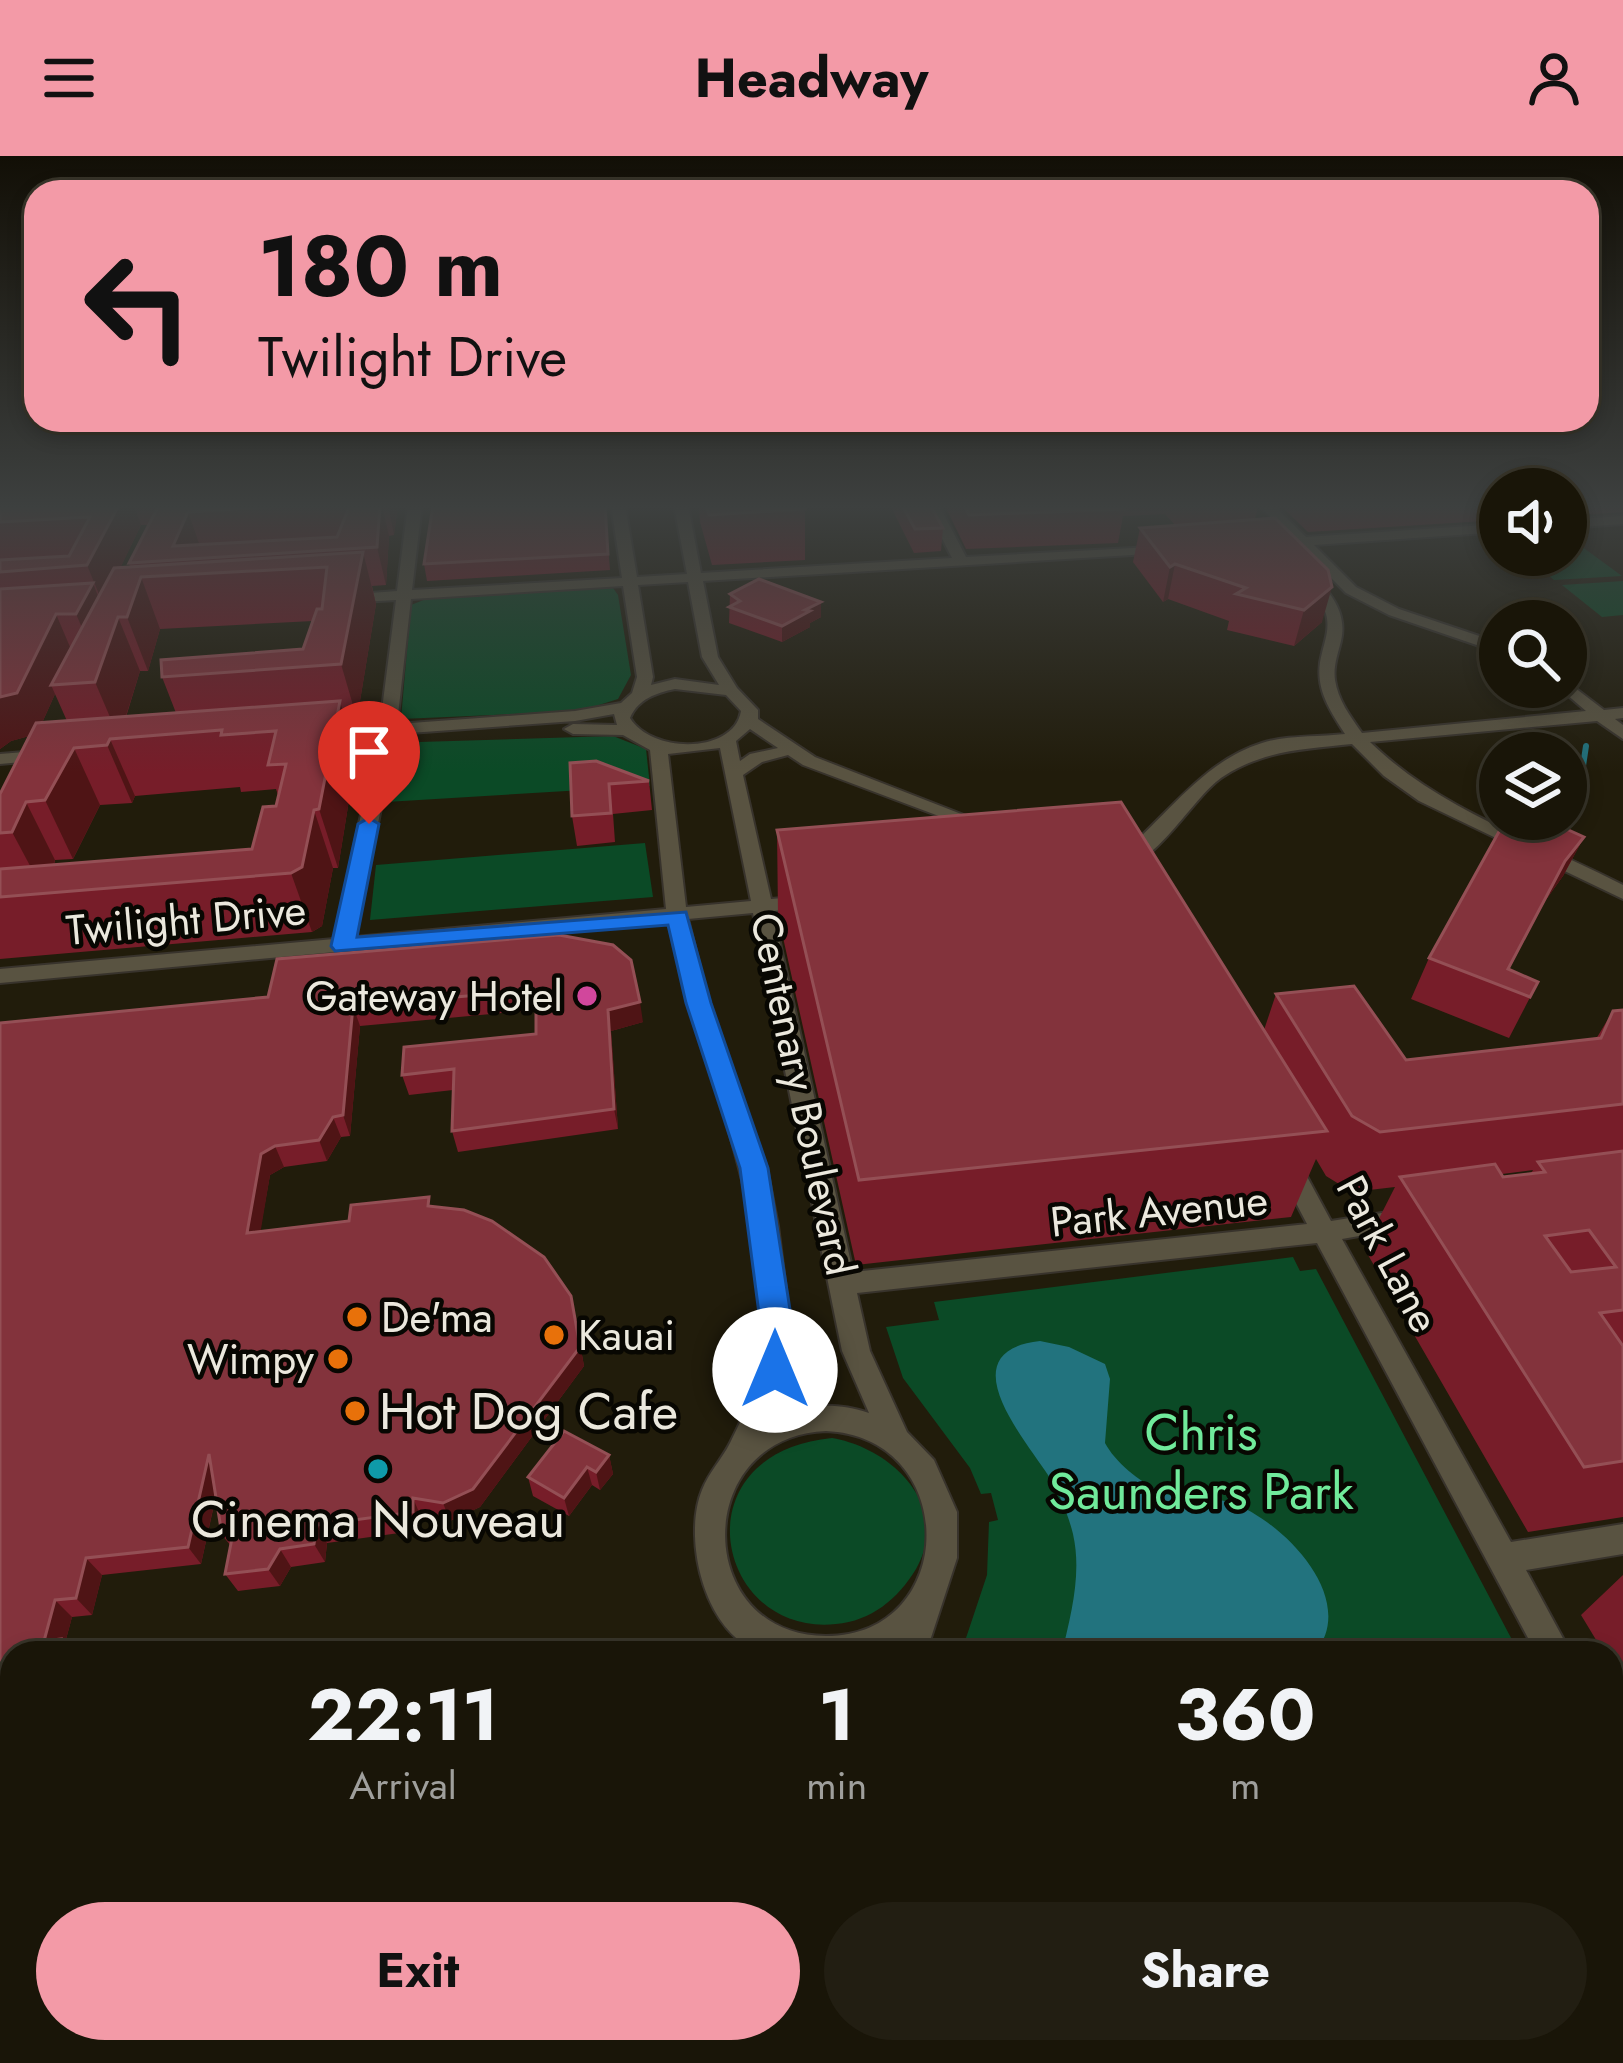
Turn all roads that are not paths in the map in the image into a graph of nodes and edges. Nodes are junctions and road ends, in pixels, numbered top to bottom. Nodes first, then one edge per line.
1 (417, 594) edge
2 (632, 594) edge
3 (699, 594) edge
4 (1321, 594) edge
5 (1360, 594) edge
6 (404, 595) junction
7 (315, 601) edge
8 (1479, 641) edge
9 (730, 691) junction
10 (640, 694) junction
11 (1587, 699) edge
12 (625, 707) junction
13 (1613, 714) edge
14 (749, 722) junction
15 (625, 730) junction
16 (1623, 734) edge
17 (62, 736) edge
18 (386, 736) junction
19 (1358, 738) junction
20 (729, 739) junction
21 (307, 743) edge
22 (658, 747) junction
23 (781, 754) junction
24 (0, 759) edge
25 (59, 761) junction
26 (809, 761) junction
27 (736, 772) junction
28 (0, 773) edge
29 (1003, 833) edge
30 (1117, 880) edge
31 (1623, 893) edge
32 (832, 900) edge
33 (762, 906) junction
34 (677, 917) junction
35 (343, 946) junction
36 (0, 976) edge
37 (1270, 1131) edge
38 (1439, 1214) edge
39 (1324, 1232) junction
40 (843, 1284) junction
41 (896, 1442) junction
42 (739, 1454) junction
43 (1623, 1539) edge
44 (1502, 1559) junction
45 (923, 1606) junction
46 (772, 1641) edge
47 (867, 1641) edge
48 (913, 1641) edge
49 (1547, 1641) edge

1 - 6 street
2 - 10 street
3 - 9 street
4 - 19 street
5 - 8 street
6 - 7 street
6 - 18 street
9 - 10 street
9 - 14 street
10 - 12 street
11 - 13 street
12 - 15 street
12 - 18 street
13 - 16 street
13 - 19 street
14 - 20 street
14 - 26 street
15 - 18 street
15 - 22 street
17 - 25 street
18 - 21 street
18 - 35 street
19 - 30 street
19 - 31 street
20 - 22 street
20 - 23 street
20 - 27 street, Centenary Boulevard
22 - 34 street, Centenary Boulevard
23 - 26 street
23 - 27 street
24 - 25 street
25 - 28 street
26 - 29 street
27 - 33 street, Centenary Boulevard
32 - 33 street, Twilight Drive
33 - 34 street, Twilight Drive
33 - 40 street, Centenary Boulevard
34 - 35 street, Twilight Drive
34 - 42 street, Centenary Boulevard
35 - 36 street, Twilight Drive
37 - 39 street, Park Lane
38 - 39 street, Park Avenue
39 - 40 street, Park Avenue
39 - 44 street, Park Lane
40 - 41 street, Centenary Boulevard
41 - 42 street
41 - 45 street
42 - 46 street
43 - 44 street
44 - 49 street, Park Lane
45 - 47 street
45 - 48 street

